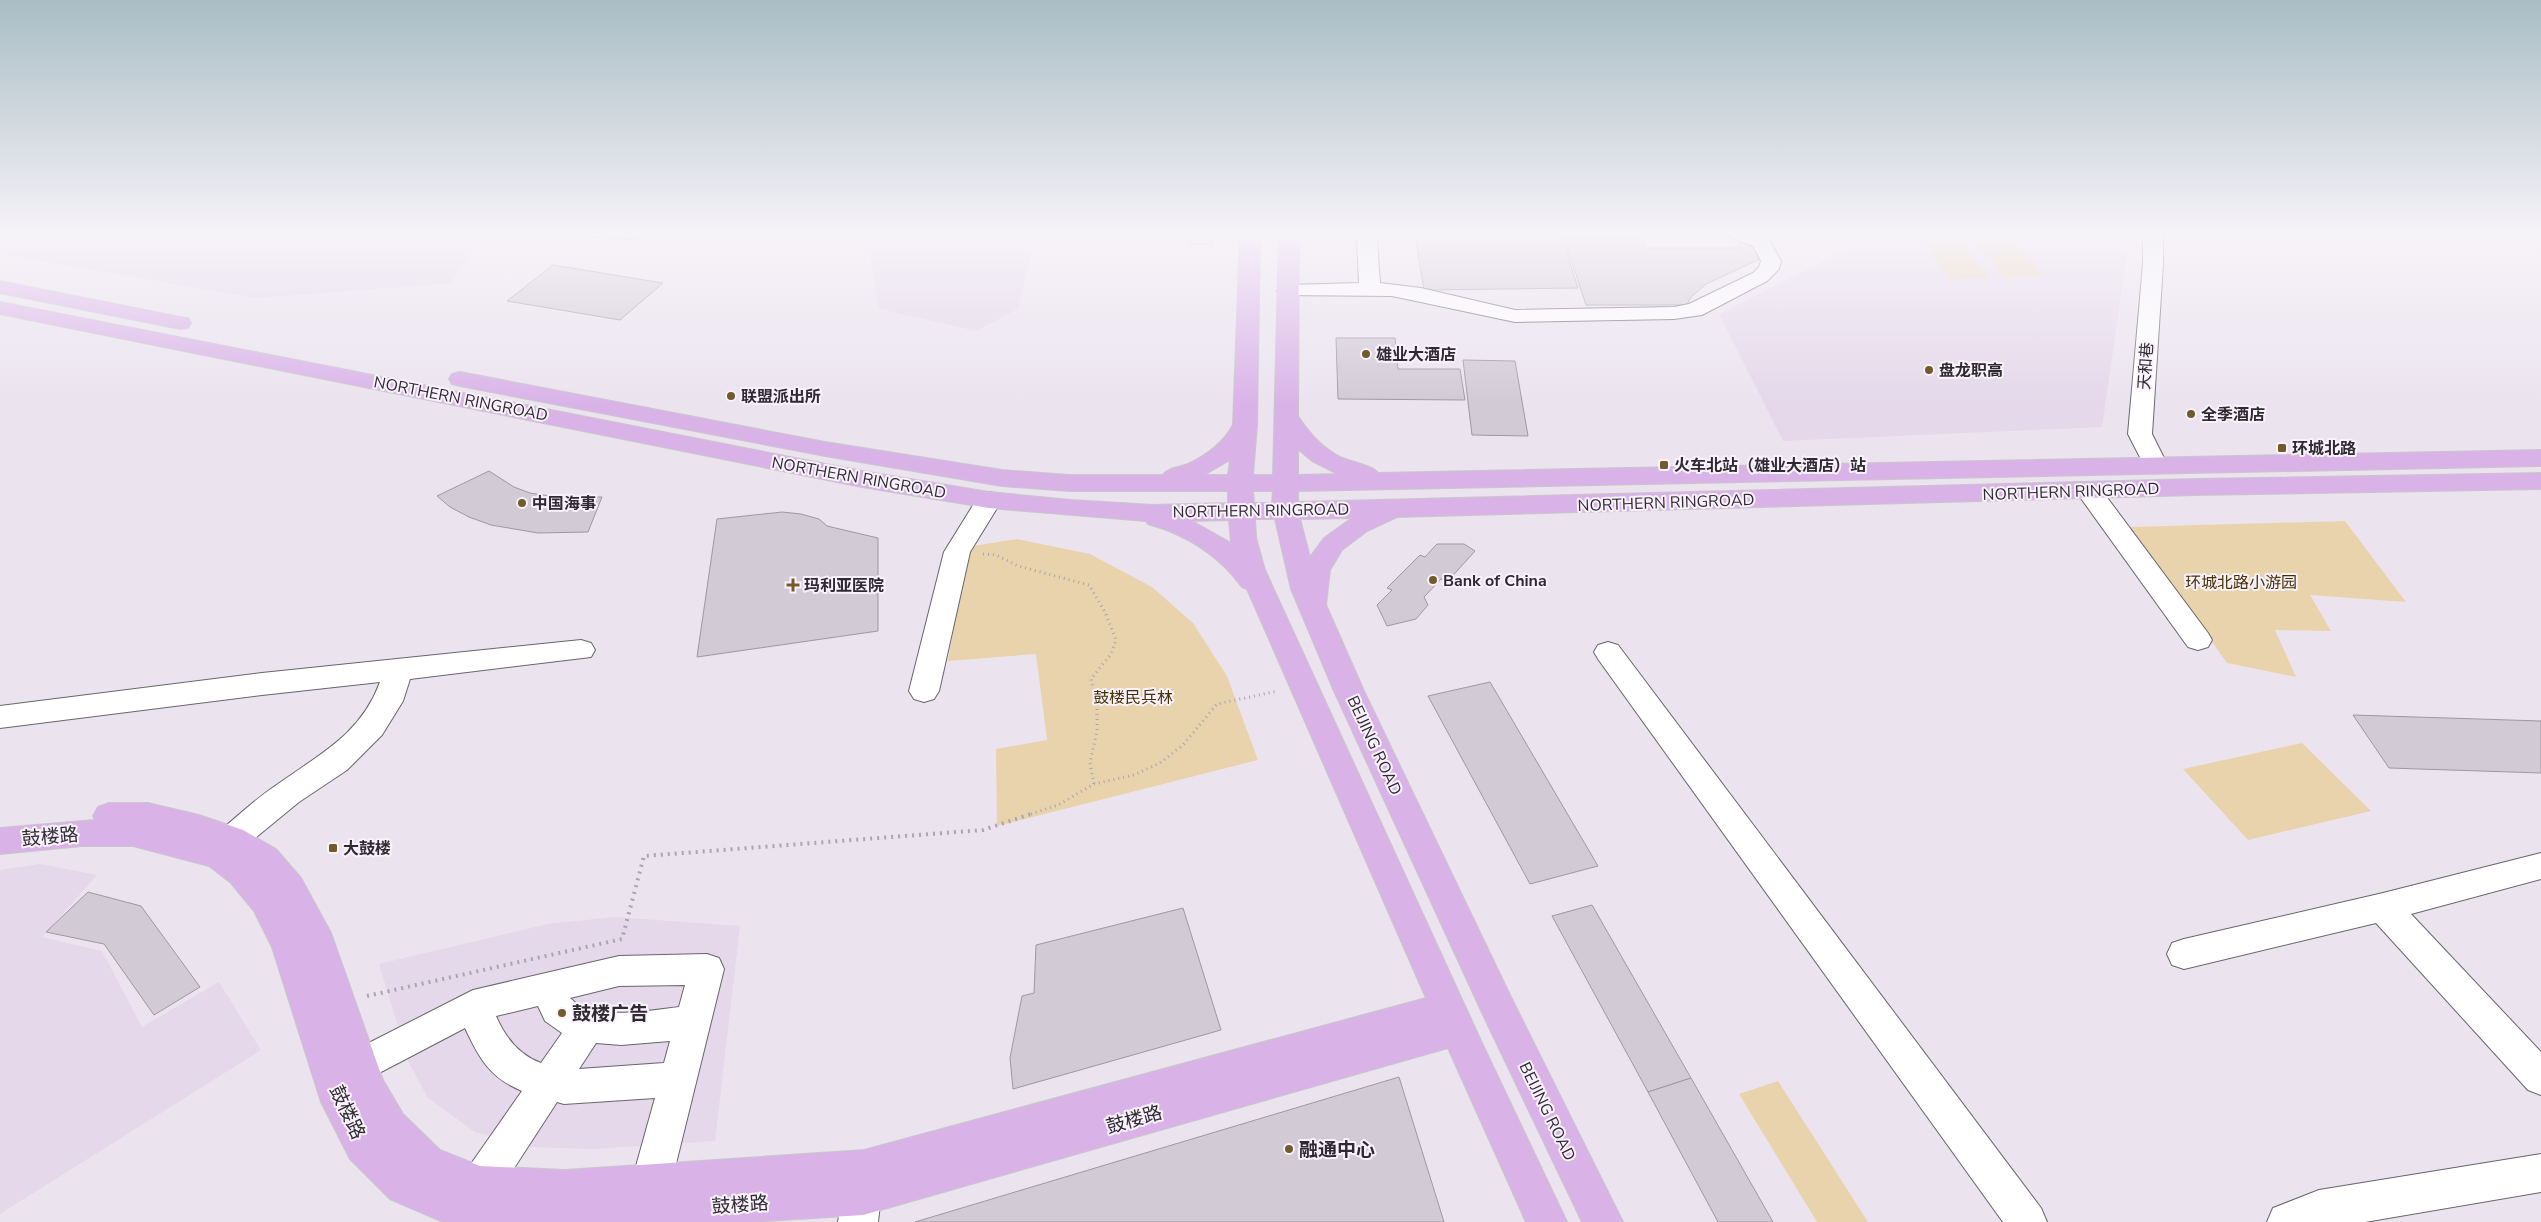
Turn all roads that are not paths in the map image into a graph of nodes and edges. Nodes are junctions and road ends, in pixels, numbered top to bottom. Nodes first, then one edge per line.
1 (15, 290) edge
2 (1249, 290) edge
3 (1328, 290) edge
4 (1383, 290) edge
5 (1734, 290) edge
6 (2151, 290) edge
7 (1288, 291) joint
8 (0, 308) edge
9 (1287, 417) junction
10 (1245, 425) junction
11 (2541, 458) edge
12 (2155, 464) junction
13 (1400, 480) junction
14 (2541, 481) edge
15 (1142, 483) junction
16 (2088, 490) junction
17 (1284, 496) junction
18 (1240, 497) junction
19 (988, 500) junction
20 (1418, 508) junction
21 (1108, 510) junction
22 (1264, 600) junction
23 (1315, 610) junction
24 (2198, 640) dead end
25 (582, 650) dead end
26 (1608, 652) dead end
27 (399, 670) junction
28 (924, 691) dead end
29 (0, 717) edge
30 (0, 825) edge
31 (232, 839) junction
32 (0, 841) edge
33 (2541, 866) edge
34 (2383, 907) junction
35 (2184, 954) dead end
36 (548, 988) junction
37 (472, 1006) junction
38 (1453, 1018) junction
39 (693, 1022) junction
40 (587, 1026) junction
41 (360, 1066) junction
42 (679, 1078) junction
43 (2541, 1078) edge
44 (549, 1083) junction
45 (2541, 1174) edge
46 (651, 1184) junction
47 (480, 1185) junction
48 (862, 1195) edge
49 (1547, 1222) edge
50 (1603, 1222) edge
51 (2027, 1222) edge
52 (2287, 1222) edge

1 - 15 main road, NORTHERN RINGROAD
2 - 10 main road
3 - 7 street
4 - 5 street
6 - 12 street, 天和巷
7 - 9 main road, BEIJING ROAD
8 - 19 main road, NORTHERN RINGROAD
9 - 13 main road
9 - 17 main road, BEIJING ROAD
10 - 15 main road
10 - 18 main road
11 - 12 main road, NORTHERN RINGROAD
12 - 13 main road, NORTHERN RINGROAD
13 - 17 main road, NORTHERN RINGROAD
14 - 16 main road, NORTHERN RINGROAD
15 - 18 main road, NORTHERN RINGROAD
16 - 20 main road, NORTHERN RINGROAD
16 - 24 street
17 - 18 main road, NORTHERN RINGROAD
17 - 20 main road, NORTHERN RINGROAD
17 - 23 main road, BEIJING ROAD
18 - 21 main road, NORTHERN RINGROAD
18 - 22 main road
19 - 21 main road, NORTHERN RINGROAD
19 - 28 street
20 - 23 main road
21 - 22 main road
22 - 38 main road
23 - 50 main road, BEIJING ROAD
25 - 27 street
26 - 51 street
27 - 29 street
27 - 31 street
30 - 31 main road, 鼓楼路
31 - 41 main road, 鼓楼路
32 - 48 main road, 鼓楼路
33 - 34 street
34 - 35 street
34 - 43 street
36 - 37 street
36 - 39 street
36 - 40 street
37 - 41 street
37 - 44 street
38 - 48 main road, 鼓楼路
38 - 49 main road
39 - 40 street
39 - 42 street
40 - 44 street
41 - 47 main road, 鼓楼路
42 - 44 street
42 - 46 street
44 - 47 street
45 - 52 street
46 - 47 main road, 鼓楼路
46 - 48 main road, 鼓楼路

